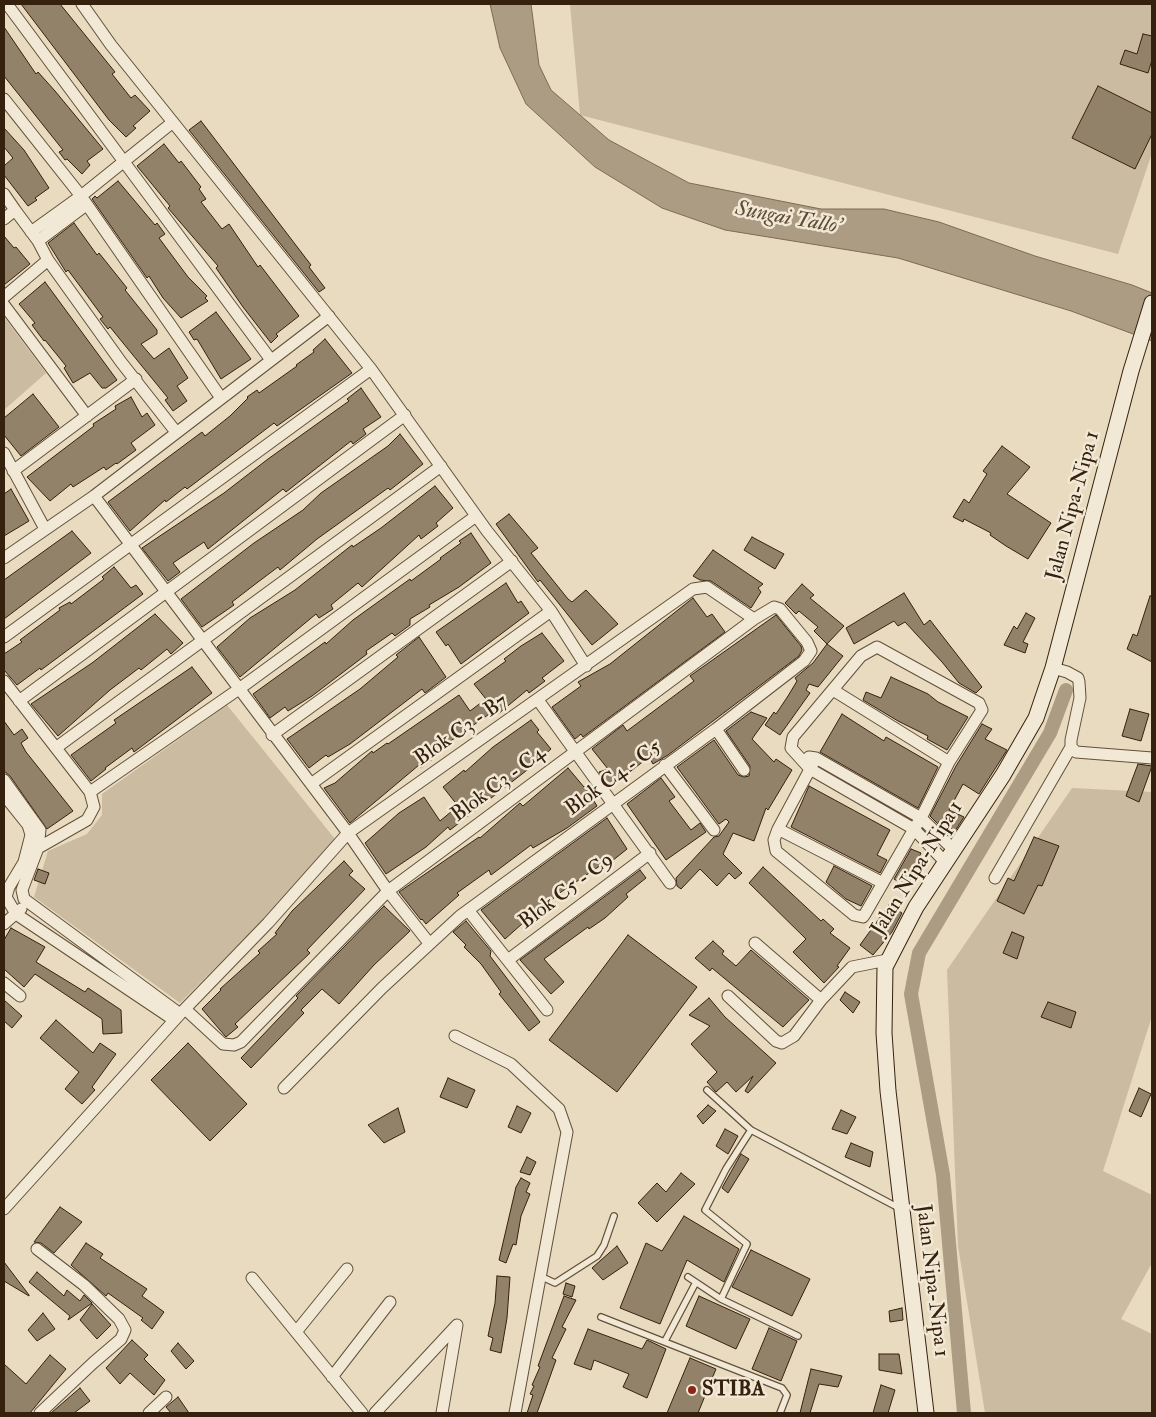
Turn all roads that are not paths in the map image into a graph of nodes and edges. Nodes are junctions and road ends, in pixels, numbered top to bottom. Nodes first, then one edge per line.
1 (7, 4) edge
2 (82, 4) edge
3 (4, 99) edge
4 (173, 122) junction
5 (123, 161) junction
6 (4, 194) edge
7 (83, 200) junction
8 (15, 210) junction
9 (4, 219) edge
10 (34, 236) junction
11 (48, 260) junction
12 (4, 297) edge
13 (1152, 303) edge
14 (4, 305) edge
15 (328, 316) junction
16 (271, 360) junction
17 (370, 368) junction
18 (136, 379) junction
19 (221, 398) junction
20 (405, 415) junction
21 (87, 416) junction
22 (176, 432) junction
23 (4, 453) edge
24 (441, 466) junction
25 (14, 471) junction
26 (94, 496) junction
27 (476, 516) junction
28 (45, 529) junction
29 (130, 543) junction
30 (4, 558) edge
31 (512, 561) junction
32 (166, 593) junction
33 (552, 611) junction
34 (754, 619) junction
35 (4, 637) edge
36 (202, 640) junction
37 (807, 642) joint
38 (586, 666) junction
39 (1053, 668) junction
40 (4, 681) edge
41 (239, 689) junction
42 (833, 690) junction
43 (19, 700) junction
44 (538, 700) junction
45 (716, 729) junction
46 (272, 735) junction
47 (57, 747) junction
48 (1071, 747) junction
49 (576, 752) junction
50 (800, 756) junction
51 (816, 758) junction
52 (1152, 758) edge
53 (949, 762) junction
54 (665, 765) junction
55 (810, 769) junction
56 (744, 770) dead end
57 (4, 780) edge
58 (311, 784) junction
59 (90, 792) junction
60 (4, 795) edge
61 (613, 803) junction
62 (921, 818) junction
63 (778, 829) junction
64 (914, 829) junction
65 (714, 830) dead end
66 (348, 833) junction
67 (38, 848) junction
68 (953, 849) junction
69 (650, 854) junction
70 (945, 862) junction
71 (996, 878) dead end
72 (670, 883) dead end
73 (883, 883) junction
74 (388, 891) junction
75 (5, 897) edge
76 (24, 898) junction
77 (468, 910) junction
78 (16, 914) junction
79 (4, 924) edge
80 (429, 942) junction
81 (755, 944) dead end
82 (508, 960) junction
83 (887, 960) junction
84 (4, 983) edge
85 (20, 996) dead end
86 (728, 996) dead end
87 (821, 1000) junction
88 (547, 1010) dead end
89 (179, 1014) junction
90 (456, 1036) dead end
91 (284, 1088) dead end
92 (707, 1090) dead end
93 (751, 1130) junction
94 (4, 1209) edge
95 (901, 1209) junction
96 (614, 1216) dead end
97 (37, 1249) dead end
98 (346, 1269) dead end
99 (540, 1276) junction
100 (688, 1277) dead end
101 (252, 1278) dead end
102 (695, 1284) junction
103 (721, 1299) junction
104 (390, 1302) dead end
105 (601, 1317) dead end
106 (296, 1332) junction
107 (798, 1336) dead end
108 (665, 1341) junction
109 (332, 1377) junction
110 (166, 1397) dead end
111 (40, 1413) edge
112 (148, 1413) edge
113 (362, 1413) edge
114 (375, 1413) edge
115 (442, 1413) edge
116 (516, 1413) edge
117 (780, 1413) edge
118 (926, 1413) edge

1 - 5 street
2 - 4 street
3 - 7 street
4 - 5 street
4 - 15 street
5 - 7 street
5 - 16 street
6 - 8 street
7 - 10 street
7 - 19 street
8 - 9 street
8 - 10 street
10 - 11 street
11 - 12 street
11 - 18 street
13 - 39 street, Jalan Nipa-Nipa 1
14 - 21 street
15 - 16 street
15 - 17 street
16 - 19 street
17 - 20 street
17 - 29 street
18 - 21 street
18 - 22 street
19 - 22 street
20 - 24 street
20 - 32 street
21 - 25 street
22 - 26 street
23 - 25 street
24 - 27 street
24 - 36 street
25 - 28 street
26 - 28 street
26 - 29 street
27 - 31 street
27 - 41 street
28 - 30 street
29 - 32 street
29 - 35 street
31 - 33 street
31 - 46 street
32 - 36 street
32 - 43 street
33 - 38 street
33 - 58 street
34 - 37 street, Blok C3 - C4
34 - 38 street, Blok C3 - B7
34 - 49 street, Blok C3 - C4
36 - 41 street
36 - 47 street
37 - 45 street, Blok C4 - C5
38 - 44 street, Blok C3 - B7
39 - 48 street
39 - 68 street, Jalan Nipa-Nipa 1
40 - 43 street
41 - 46 street
41 - 59 street
42 - 50 street
42 - 53 street
42 - 53 street
43 - 47 street
44 - 49 street
44 - 66 street, Blok C3 - B7
45 - 54 street, Blok C4 - C5
45 - 56 street
46 - 58 street
47 - 59 street
48 - 52 street
48 - 71 street
49 - 61 street
49 - 74 street, Blok C3 - C4
50 - 51 street
50 - 55 street
51 - 55 street
51 - 62 street
53 - 62 street
54 - 61 street, Blok C4 - C5
54 - 65 street
55 - 63 street
55 - 64 street
57 - 67 street
58 - 66 street
59 - 67 street
60 - 75 street
61 - 69 street
61 - 77 street, Blok C4 - C5
62 - 64 street
62 - 68 street
63 - 73 street
63 - 73 street
64 - 70 street
64 - 73 street
66 - 74 street
66 - 89 street, Blok C3 - B7
67 - 76 street
68 - 70 street, Jalan Nipa-Nipa 1
69 - 72 street
69 - 82 street, Blok C5 - C9
70 - 83 street, Jalan Nipa-Nipa 1
74 - 80 street
74 - 89 street, Blok C3 - C4
75 - 76 street
75 - 78 street
76 - 78 street
76 - 89 street
77 - 80 street, Blok C4 - C5
77 - 82 street
78 - 79 street
78 - 89 street
80 - 91 street, Blok C4 - C5
81 - 87 street
82 - 88 street
83 - 87 street
83 - 95 street, Jalan Nipa-Nipa 1
84 - 85 street
86 - 87 street
89 - 94 street, Blok C3 - B7
90 - 99 street
92 - 93 lane
93 - 95 lane
93 - 103 lane
95 - 118 street, Jalan Nipa-Nipa 1
96 - 99 lane
97 - 111 street
98 - 106 street
99 - 116 street
100 - 102 lane
101 - 106 street
102 - 103 lane
102 - 108 lane
103 - 107 lane
104 - 109 street
105 - 108 lane
106 - 109 street
108 - 117 lane
109 - 113 street
110 - 112 street
114 - 115 street

